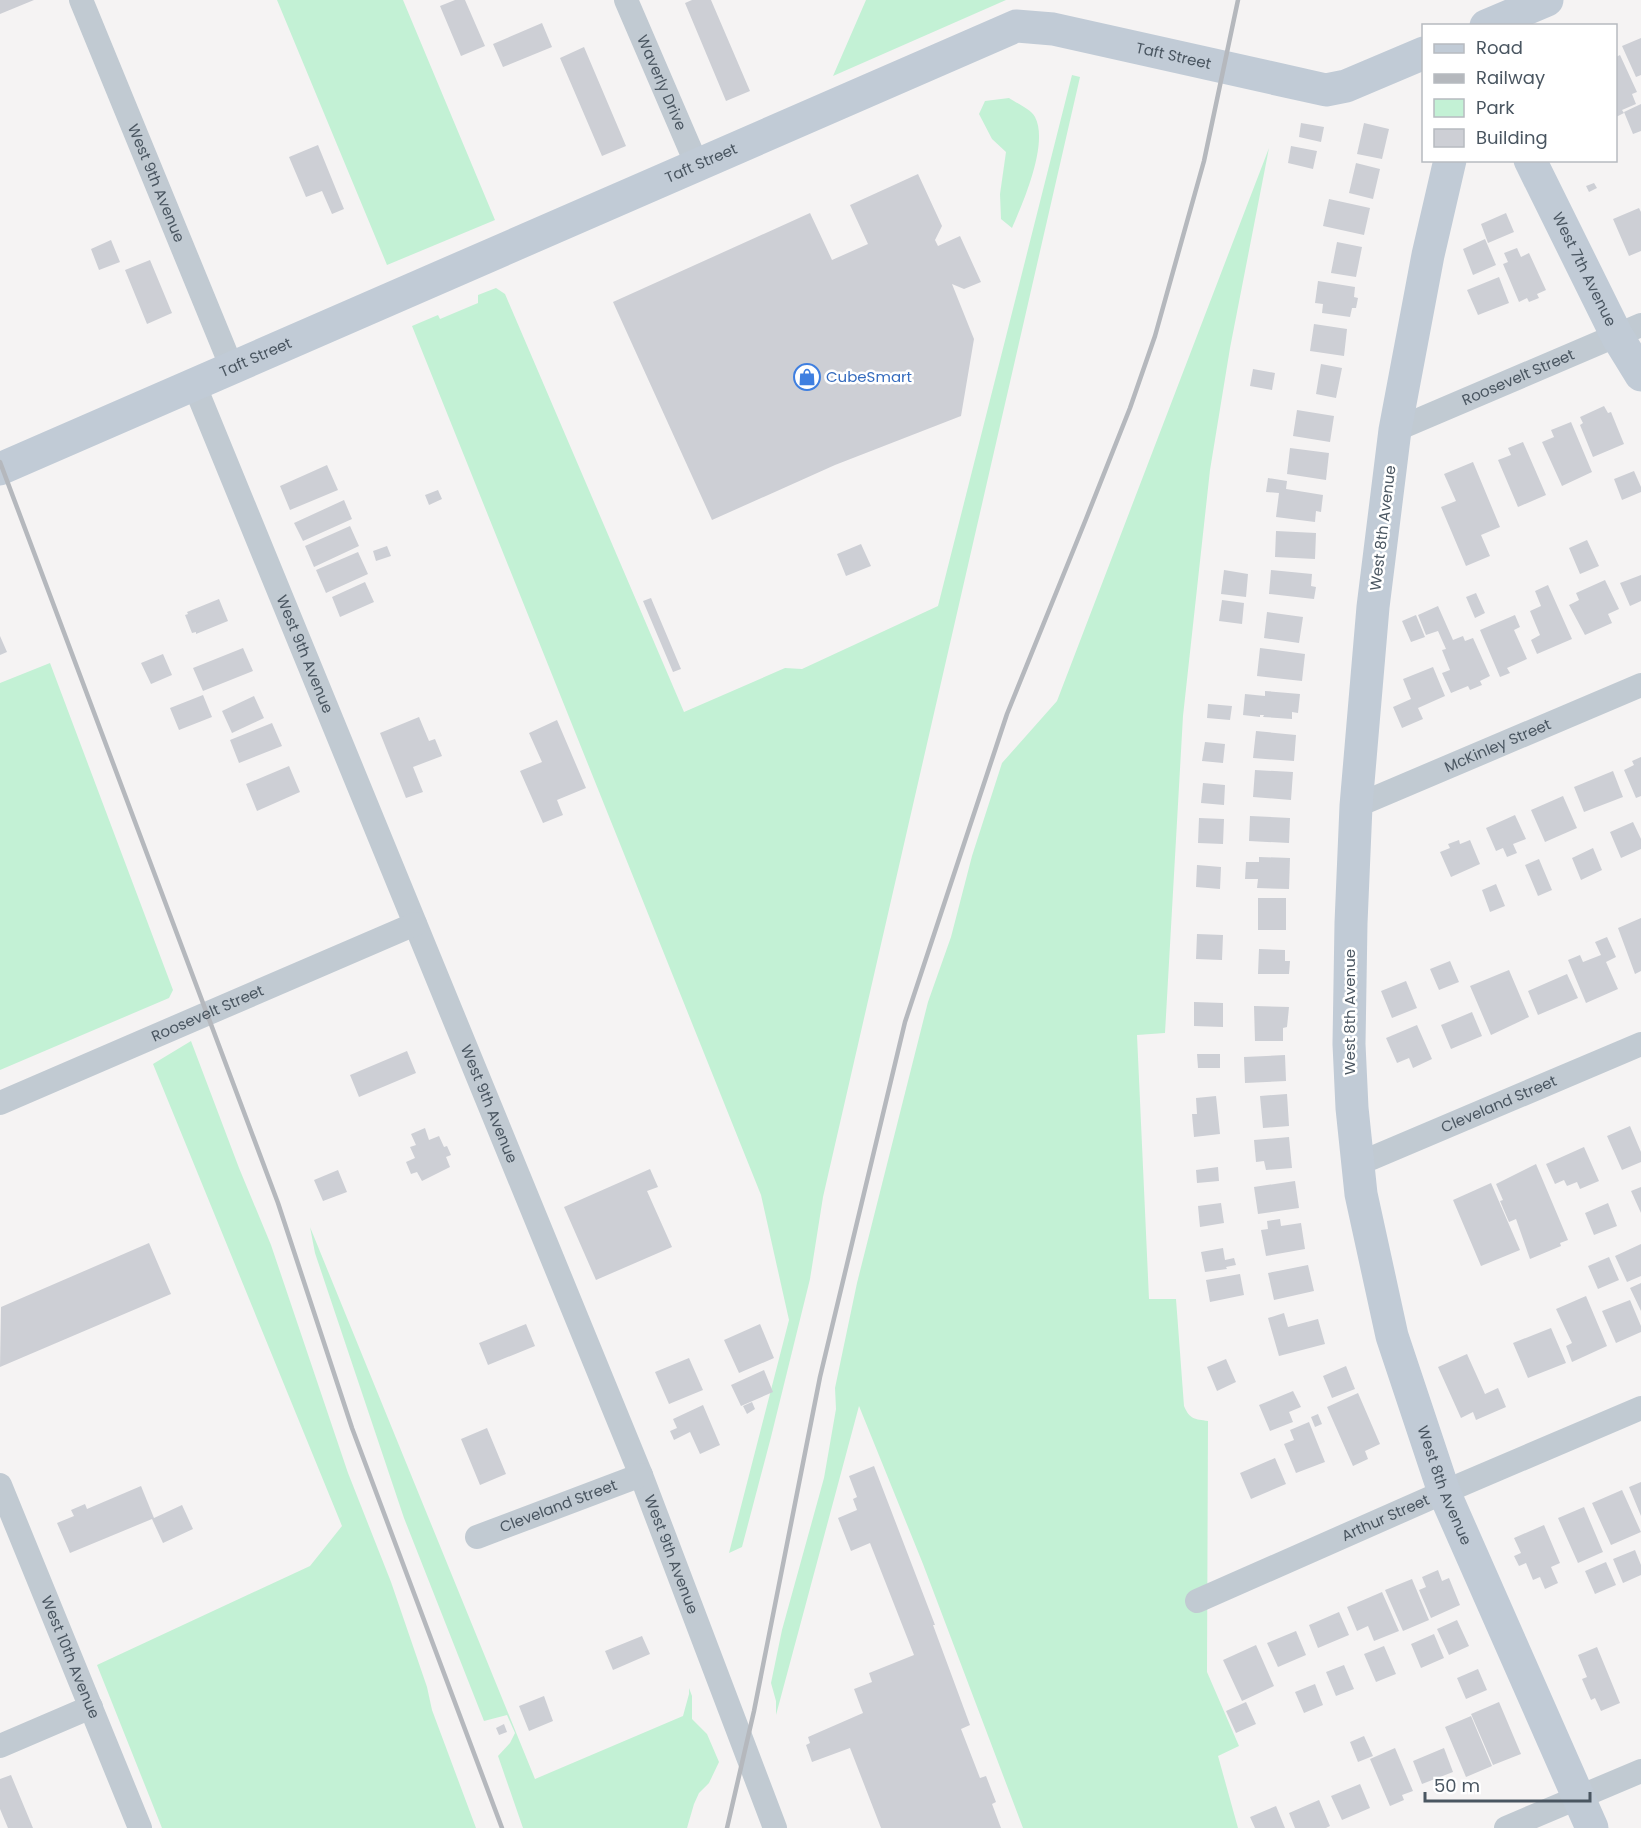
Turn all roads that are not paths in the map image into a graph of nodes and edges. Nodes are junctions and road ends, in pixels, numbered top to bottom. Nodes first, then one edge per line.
1 (81, 0) edge
2 (626, 0) edge
3 (1487, 0) edge
4 (1546, 0) edge
5 (1481, 24) edge
6 (1491, 24) edge
7 (1416, 62) edge
8 (1450, 162) edge
9 (1531, 162) edge
10 (697, 165) junction
11 (1629, 331) edge
12 (232, 368) junction
13 (1641, 375) edge
14 (194, 384) junction
15 (1395, 430) junction
16 (0, 469) edge
17 (1641, 684) edge
18 (1356, 806) junction
19 (415, 924) junction
20 (1641, 1044) edge
21 (0, 1103) edge
22 (1358, 1164) junction
23 (1641, 1408) edge
24 (641, 1474) junction
25 (0, 1485) edge
26 (1444, 1492) junction
27 (477, 1537) dead end
28 (1197, 1600) dead end
29 (91, 1707) junction
30 (0, 1746) edge
31 (1641, 1771) edge
32 (1577, 1798) junction
33 (140, 1828) edge
34 (775, 1828) edge
35 (1506, 1828) edge
36 (1592, 1828) edge

1 - 12 street, West 9th Avenue
2 - 10 street, Waverly Drive
3 - 5 street
4 - 6 street
7 - 10 street, Taft Street
8 - 15 street, West 8th Avenue
9 - 11 street, West 7th Avenue
10 - 12 street, Taft Street
11 - 13 street, West 7th Avenue
11 - 15 street, Roosevelt Street
12 - 14 street, Taft Street
14 - 16 street, Taft Street
14 - 19 street, West 9th Avenue
15 - 18 street, West 8th Avenue
17 - 18 street, McKinley Street
18 - 22 street, West 8th Avenue
19 - 21 street, Roosevelt Street
19 - 24 street, West 9th Avenue
20 - 22 street, Cleveland Street
22 - 26 street, West 8th Avenue
23 - 26 street, Arthur Street
24 - 27 street, Cleveland Street
24 - 34 street, West 9th Avenue
25 - 29 street, West 10th Avenue
26 - 28 street, Arthur Street
26 - 32 street, West 8th Avenue
29 - 30 street
29 - 33 street, West 10th Avenue
31 - 32 street
32 - 35 street
32 - 36 street, West 8th Avenue

